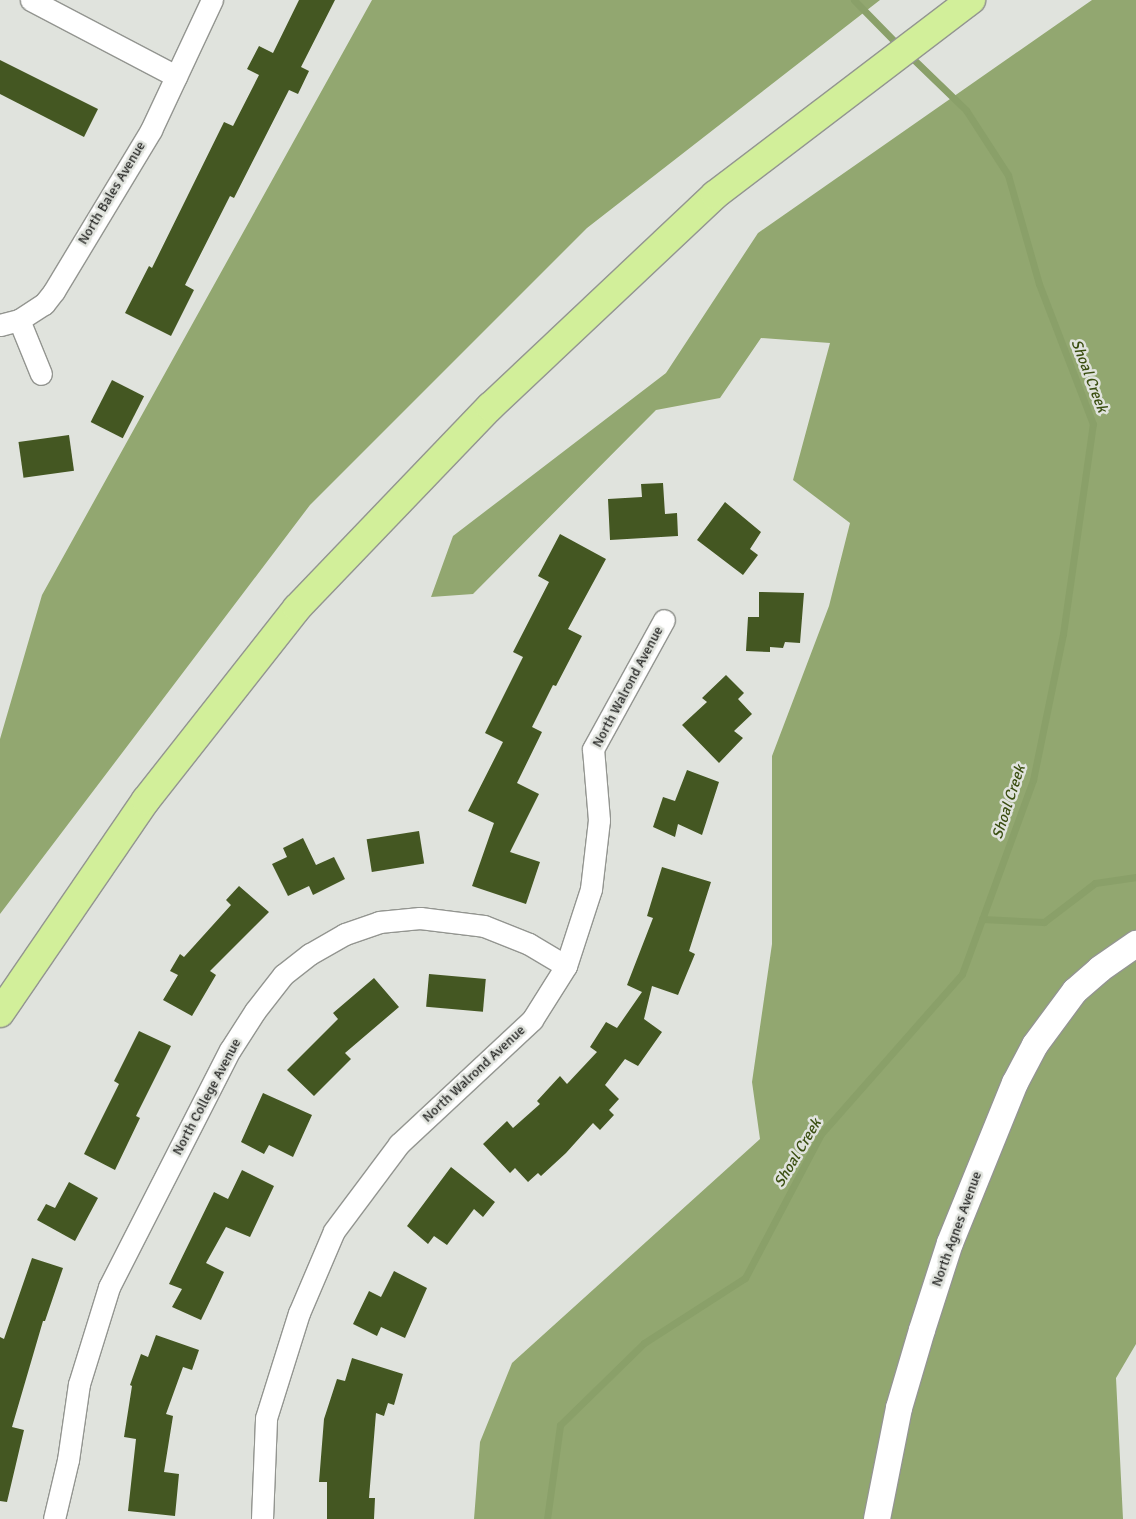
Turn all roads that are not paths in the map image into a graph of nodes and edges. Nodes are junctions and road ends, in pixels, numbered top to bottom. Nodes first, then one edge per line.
1 (30, 0) edge
2 (212, 0) edge
3 (971, 0) edge
4 (176, 76) junction
5 (9, 322) edge
6 (41, 374) dead end
7 (664, 620) dead end
8 (1136, 944) edge
9 (566, 966) junction
10 (0, 1013) edge
11 (54, 1519) edge
12 (262, 1519) edge
13 (877, 1519) edge

1 - 4 street
2 - 4 street, North Bales Avenue
3 - 10 main road
4 - 5 street, North Bales Avenue
5 - 6 street, North Bales Avenue
7 - 9 street, North Walrond Avenue
8 - 13 street, North Agnes Avenue
9 - 11 street, North College Avenue
9 - 12 street, North Walrond Avenue

